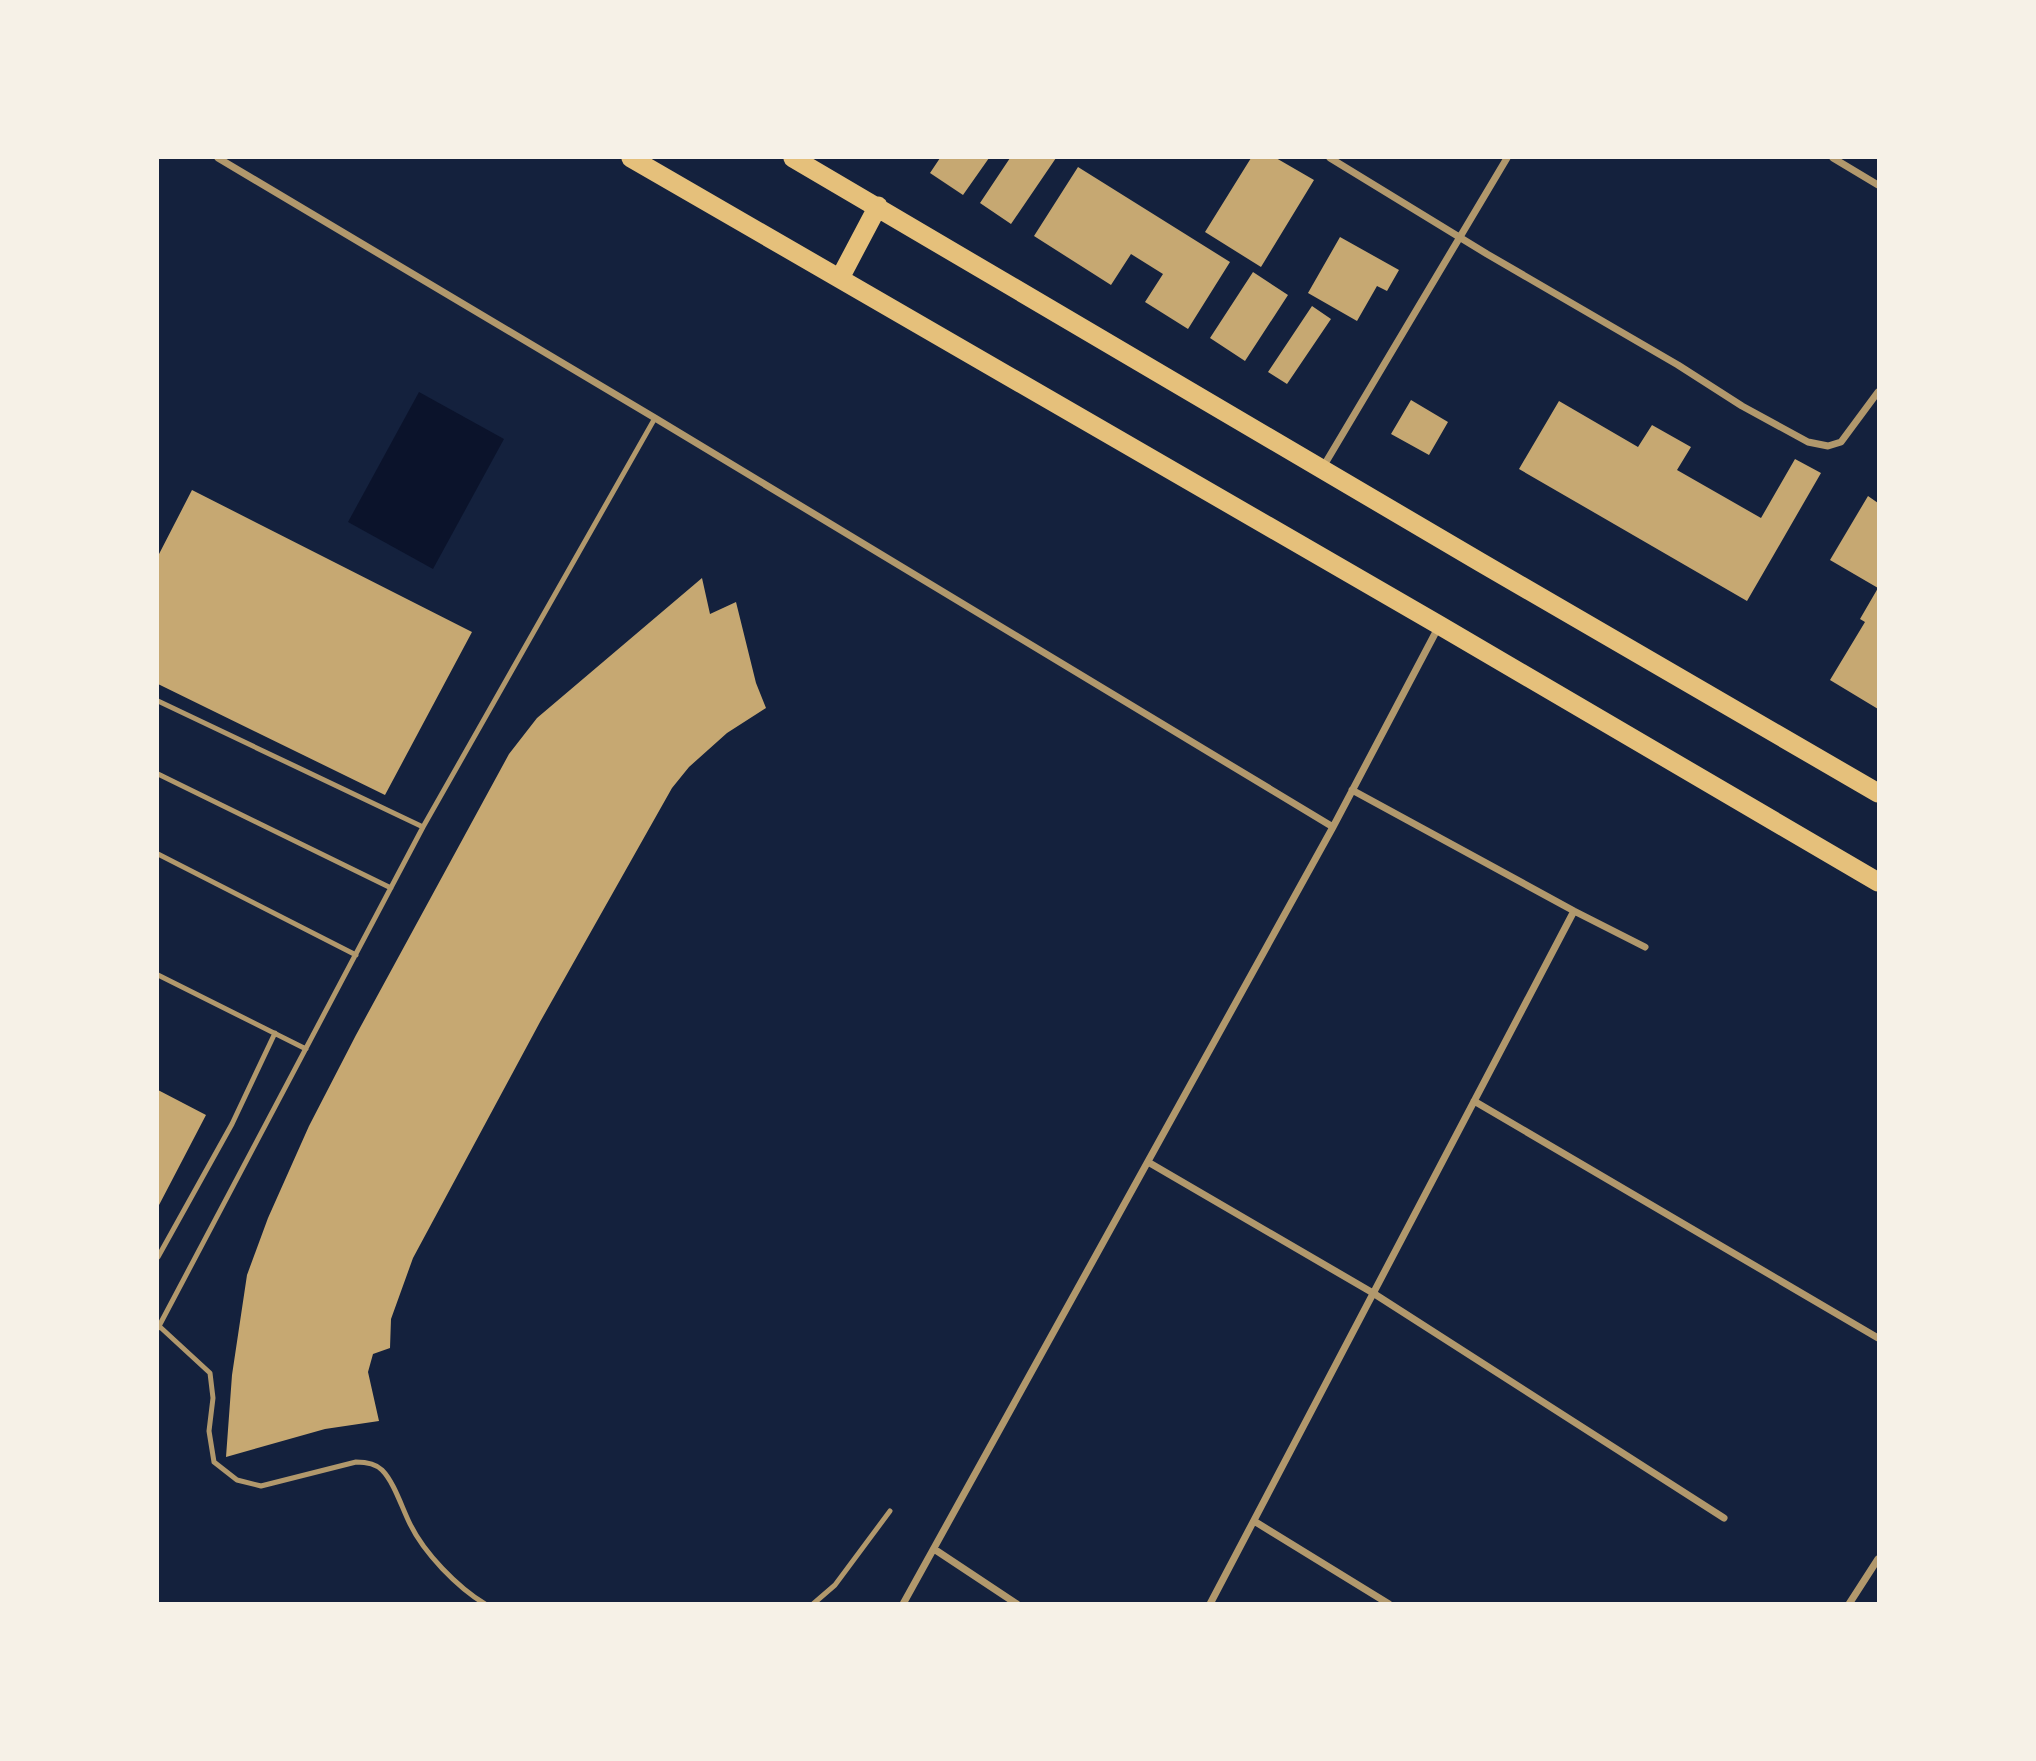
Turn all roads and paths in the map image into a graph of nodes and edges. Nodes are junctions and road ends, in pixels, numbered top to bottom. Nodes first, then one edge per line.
1 (218, 158) edge
2 (631, 158) edge
3 (793, 158) edge
4 (1330, 158) edge
5 (1507, 158) edge
6 (1833, 158) edge
7 (1878, 185) edge
8 (878, 206) junction
9 (1460, 236) junction
10 (840, 278) junction
11 (1878, 392) edge
12 (655, 418) junction
13 (1322, 468) junction
14 (1439, 625) junction
15 (158, 701) edge
16 (158, 774) edge
17 (1352, 790) junction
18 (1878, 793) edge
19 (424, 827) junction
20 (1333, 827) junction
21 (158, 854) edge
22 (1878, 883) edge
23 (391, 888) junction
24 (1574, 911) junction
25 (1645, 947) dead end
26 (356, 955) junction
27 (158, 975) edge
28 (275, 1033) junction
29 (306, 1049) junction
30 (1474, 1101) junction
31 (1147, 1162) junction
32 (158, 1257) edge
33 (1373, 1293) junction
34 (158, 1327) edge
35 (1878, 1338) edge
36 (890, 1511) dead end
37 (1724, 1517) dead end
38 (1254, 1521) junction
39 (934, 1549) junction
40 (1878, 1559) edge
41 (485, 1604) edge
42 (813, 1604) edge
43 (903, 1604) edge
44 (1017, 1604) edge
45 (1210, 1604) edge
46 (1389, 1604) edge
47 (1849, 1604) edge

1 - 12 street
2 - 10 highway
3 - 8 highway
4 - 9 street
5 - 9 street
6 - 7 street
8 - 10 highway
8 - 13 highway
9 - 11 street
9 - 13 street
10 - 14 highway
12 - 19 lane
12 - 20 street
13 - 18 highway
14 - 17 street
14 - 22 highway
15 - 19 lane
16 - 23 lane
17 - 20 street
17 - 24 street
19 - 23 lane
20 - 31 street
21 - 26 lane
23 - 26 lane
24 - 25 street
24 - 30 street
26 - 29 lane
27 - 28 lane
28 - 29 lane
28 - 32 lane
29 - 34 lane
30 - 33 street
30 - 35 street
31 - 33 street
31 - 39 street
33 - 37 street
33 - 38 street
34 - 41 lane
36 - 42 lane
38 - 45 street
38 - 46 street
39 - 43 street
39 - 44 street
40 - 47 street

